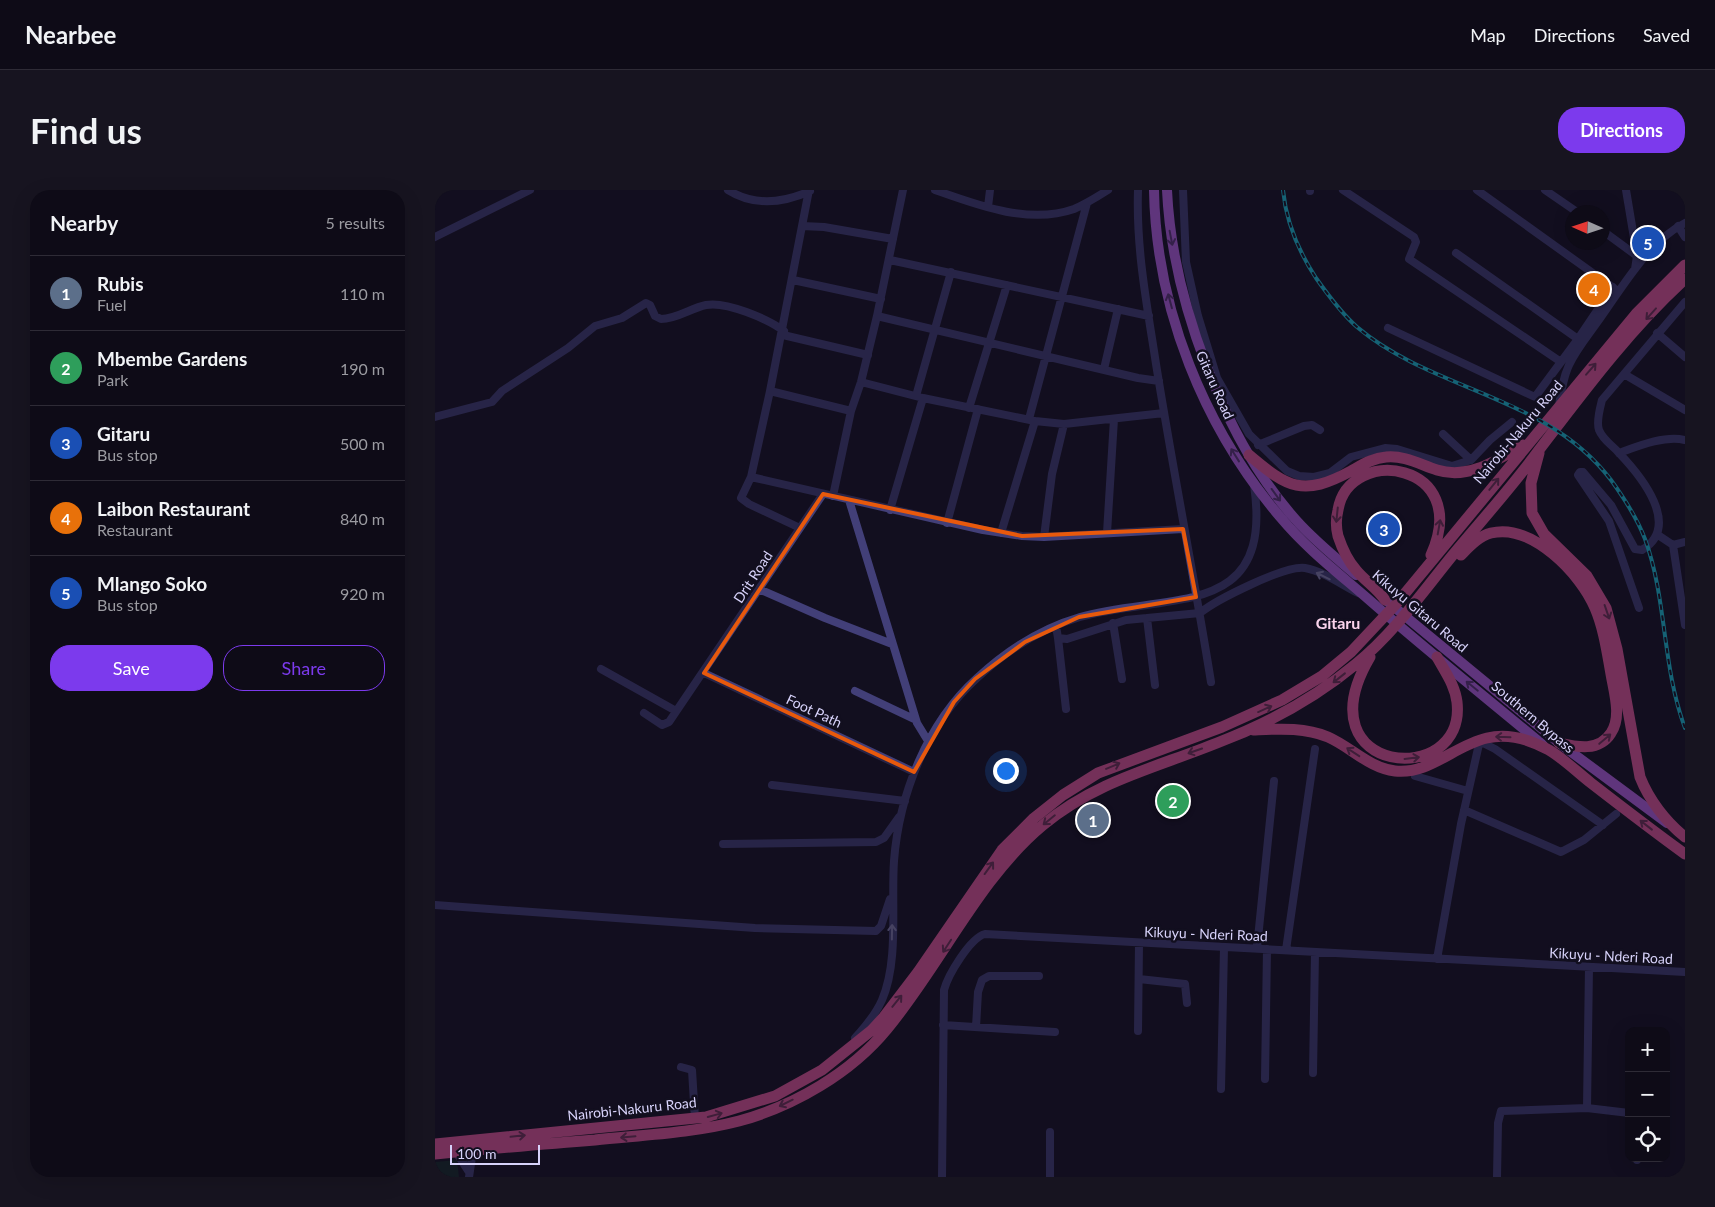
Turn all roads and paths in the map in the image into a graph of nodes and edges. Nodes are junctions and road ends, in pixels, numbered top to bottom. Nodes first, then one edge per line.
1 (530, 190) edge
2 (729, 190) edge
3 (903, 190) edge
4 (935, 190) edge
5 (989, 190) edge
6 (1108, 190) edge
7 (1138, 190) edge
8 (1154, 190) edge
9 (1167, 190) edge
10 (1183, 190) edge
11 (1343, 190) edge
12 (1477, 190) edge
13 (1545, 190) edge
14 (1625, 190) edge
15 (810, 191) edge
16 (1087, 203) junction
17 (1567, 205) edge
18 (988, 207) junction
19 (1681, 225) edge
20 (802, 226) junction
21 (1610, 236) edge
22 (435, 237) edge
23 (1685, 237) edge
24 (893, 239) junction
25 (1635, 243) junction
26 (1653, 249) junction
27 (1456, 253) dead end
28 (1640, 258) junction
29 (890, 260) junction
30 (1685, 265) edge
31 (951, 272) junction
32 (1685, 279) edge
33 (793, 280) junction
34 (1007, 284) junction
35 (1616, 290) junction
36 (1062, 297) junction
37 (881, 299) junction
38 (1685, 302) edge
39 (1118, 310) junction
40 (877, 316) junction
41 (1149, 316) junction
42 (1388, 328) dead end
43 (935, 329) junction
44 (1657, 332) junction
45 (783, 333) junction
46 (1578, 339) junction
47 (989, 341) junction
48 (868, 355) junction
49 (1047, 355) junction
50 (1685, 357) edge
51 (1561, 362) junction
52 (1104, 370) junction
53 (1624, 374) junction
54 (1159, 381) junction
55 (861, 382) junction
56 (771, 392) junction
57 (919, 397) junction
58 (974, 408) junction
59 (1685, 410) edge
60 (851, 411) junction
61 (1558, 412) junction
62 (1164, 414) junction
63 (435, 416) edge
64 (1114, 419) junction
65 (1032, 420) junction
66 (1512, 422) dead end
67 (1064, 424) junction
68 (1320, 430) dead end
69 (1443, 434) dead end
70 (1685, 440) edge
71 (1538, 441) junction
72 (1258, 445) junction
73 (1619, 453) junction
74 (1249, 455) junction
75 (1471, 460) junction
76 (751, 477) junction
77 (1253, 483) junction
78 (823, 494) junction
79 (833, 496) junction
80 (849, 500) junction
81 (890, 510) junction
82 (947, 523) junction
83 (800, 528) junction
84 (1183, 529) junction
85 (1001, 533) junction
86 (1107, 533) junction
87 (1657, 536) junction
88 (1044, 537) junction
89 (1685, 542) edge
90 (1673, 545) junction
91 (1421, 572) junction
92 (1430, 584) junction
93 (761, 590) junction
94 (1196, 597) junction
95 (1367, 598) junction
96 (1391, 601) junction
97 (1683, 606) edge
98 (1639, 608) dead end
99 (1200, 613) junction
100 (1147, 618) junction
101 (1113, 623) junction
102 (1685, 625) edge
103 (1056, 626) junction
104 (1058, 638) junction
105 (892, 644) junction
106 (1375, 648) junction
107 (1437, 657) junction
108 (601, 669) dead end
109 (704, 673) junction
110 (1122, 679) dead end
111 (1211, 682) dead end
112 (1155, 685) dead end
113 (855, 691) dead end
114 (1066, 709) dead end
115 (676, 711) junction
116 (644, 713) dead end
117 (916, 720) junction
118 (1246, 731) junction
119 (928, 742) junction
120 (1559, 743) junction
121 (1315, 749) dead end
122 (1549, 751) junction
123 (914, 772) junction
124 (1415, 776) dead end
125 (1274, 781) dead end
126 (772, 785) dead end
127 (1468, 791) junction
128 (905, 801) junction
129 (1464, 810) junction
130 (1616, 814) dead end
131 (901, 815) junction
132 (1603, 825) junction
133 (1672, 827) junction
134 (1685, 837) edge
135 (723, 844) dead end
136 (1685, 854) edge
137 (893, 889) junction
138 (435, 904) edge
139 (1139, 944) junction
140 (1223, 947) junction
141 (1257, 948) junction
142 (1267, 949) junction
143 (1285, 950) junction
144 (1315, 952) junction
145 (1437, 959) junction
146 (1589, 967) junction
147 (1685, 972) edge
148 (1039, 976) dead end
149 (1139, 979) junction
150 (1187, 1003) dead end
151 (943, 1025) junction
152 (976, 1027) junction
153 (1138, 1031) dead end
154 (1055, 1032) dead end
155 (681, 1067) dead end
156 (823, 1070) junction
157 (1313, 1073) dead end
158 (1265, 1079) dead end
159 (1221, 1089) dead end
160 (1587, 1108) junction
161 (1625, 1113) edge
162 (695, 1119) junction
163 (1050, 1132) dead end
164 (435, 1144) edge
165 (473, 1151) junction
166 (456, 1152) junction
167 (435, 1154) edge
168 (469, 1174) edge
169 (942, 1177) edge
170 (1050, 1177) edge
171 (1497, 1177) edge

1 - 22 street
2 - 15 street
3 - 24 street
4 - 18 street
5 - 18 street
6 - 16 street
7 - 41 street
77 -> 8 main road, Gitaru Road
9 -> 74 main road, Gitaru Road
10 - 72 street
11 - 51 street
12 - 35 street
13 - 17 street
14 - 25 street
15 - 20 street
16 - 18 street
16 - 36 street
19 - 23 street
19 - 26 street
20 - 24 street
20 - 33 street
21 - 28 street
24 - 29 street
25 - 26 street
25 - 28 street
26 - 28 street
27 - 46 street
28 - 35 street
29 - 31 street
29 - 37 street
61 -> 30 highway, Nairobi-Nakuru Road
31 - 34 street
31 - 43 street
32 -> 61 highway, Nairobi-Nakuru Road
33 - 37 street
33 - 45 street
34 - 36 street
34 - 47 street
35 - 46 street
35 - 61 street
36 - 39 street
36 - 49 street
37 - 40 street
38 - 44 street
39 - 41 street
39 - 52 street
40 - 43 street
40 - 48 street
41 - 54 street
42 - 51 street
43 - 47 street
43 - 57 street
44 - 50 street
44 - 53 street
45 - 48 street
45 - 56 street
45 - 63 street
46 - 51 street
47 - 49 street
47 - 58 street
48 - 55 street
49 - 52 street
49 - 65 street
52 - 54 street
53 - 59 street
53 - 73 street
54 - 62 street
55 - 57 street
55 - 60 street
56 - 60 street
56 - 76 street
57 - 58 street
57 - 81 street
58 - 65 street
58 - 82 street
60 - 79 street
61 - 71 highway, Nairobi-Nakuru Road
62 - 64 street
62 - 84 street
64 - 67 street
64 - 86 street
65 - 67 street
65 - 85 street
66 - 75 street
67 - 88 street
68 - 72 street
69 - 75 street
70 - 73 street
71 - 74 highway
91 -> 71 highway, Nairobi-Nakuru Road
71 - 92 highway, Nairobi-Nakuru Road
71 -> 133 highway
72 - 75 street
73 - 87 street
74 -> 96 main road, Kikuyu Gitaru Road
76 - 78 street
76 - 83 street
77 - 94 street
77 - 95 main road, Gitaru Road
78 - 79 street
78 - 83 street, Drit Road
79 - 80 street
80 - 81 street
80 - 105 street
81 - 82 street
82 - 85 street
83 - 93 street, Drit Road
84 - 86 street
84 - 94 street
85 - 88 street
86 - 88 street
87 - 90 street
87 - 98 street
89 - 90 street
90 - 97 street
91 - 96 highway, Nairobi-Nakuru Road
91 -> 96 highway
92 - 106 highway, Nairobi-Nakuru Road
120 -> 92 highway
93 - 105 street
93 - 109 street, Drit Road
94 - 99 street
94 - 103 street
95 -> 99 street
95 - 107 main road, Southern Bypass
96 - 120 main road, Kikuyu Gitaru Road
156 -> 96 highway, Nairobi-Nakuru Road
97 - 102 street
99 - 100 street
99 - 111 street
100 - 101 street
100 - 112 street
101 - 104 street
101 - 110 street
103 - 104 street
103 - 119 street
104 - 114 street
105 - 117 street
106 -> 107 highway
106 -> 118 highway
122 -> 107 main road, Southern Bypass
108 - 115 street
109 - 115 street, Drit Road
109 - 123 street, Foot Path
113 - 117 street
115 - 116 street
117 - 119 street
122 -> 118 highway
118 -> 165 highway
119 - 123 street
120 - 133 main road, Kikuyu Gitaru Road
121 - 143 street
136 -> 122 highway, Southern Bypass
123 - 128 street
124 - 127 street
125 - 141 street
126 - 128 street
127 - 129 street
127 - 132 street
128 - 131 street
129 - 132 street
129 - 145 street
130 - 132 street
131 - 135 street
131 - 137 street
133 - 134 highway
137 - 138 street
156 -> 137 street
139 - 140 street, Kikuyu - Nderi Road
139 - 149 street
139 - 151 street, Kikuyu - Nderi Road
140 - 141 street, Kikuyu - Nderi Road
140 - 159 street
141 - 142 street, Kikuyu - Nderi Road
142 - 143 street, Kikuyu - Nderi Road
142 - 158 street
143 - 144 street, Kikuyu - Nderi Road
144 - 145 street, Kikuyu - Nderi Road
144 - 157 street
145 - 146 street, Kikuyu - Nderi Road
146 - 147 street, Kikuyu - Nderi Road
146 - 160 street
148 - 152 street
149 - 150 street
149 - 153 street
151 - 152 street
151 - 169 street, Kikuyu - Nderi Road
152 - 154 street
155 - 162 street
162 -> 156 highway, Nairobi-Nakuru Road
160 - 161 street
160 - 171 street
164 -> 162 highway, Nairobi-Nakuru Road
163 - 170 street
165 - 166 highway
165 - 168 street
166 - 167 highway
166 - 168 street

